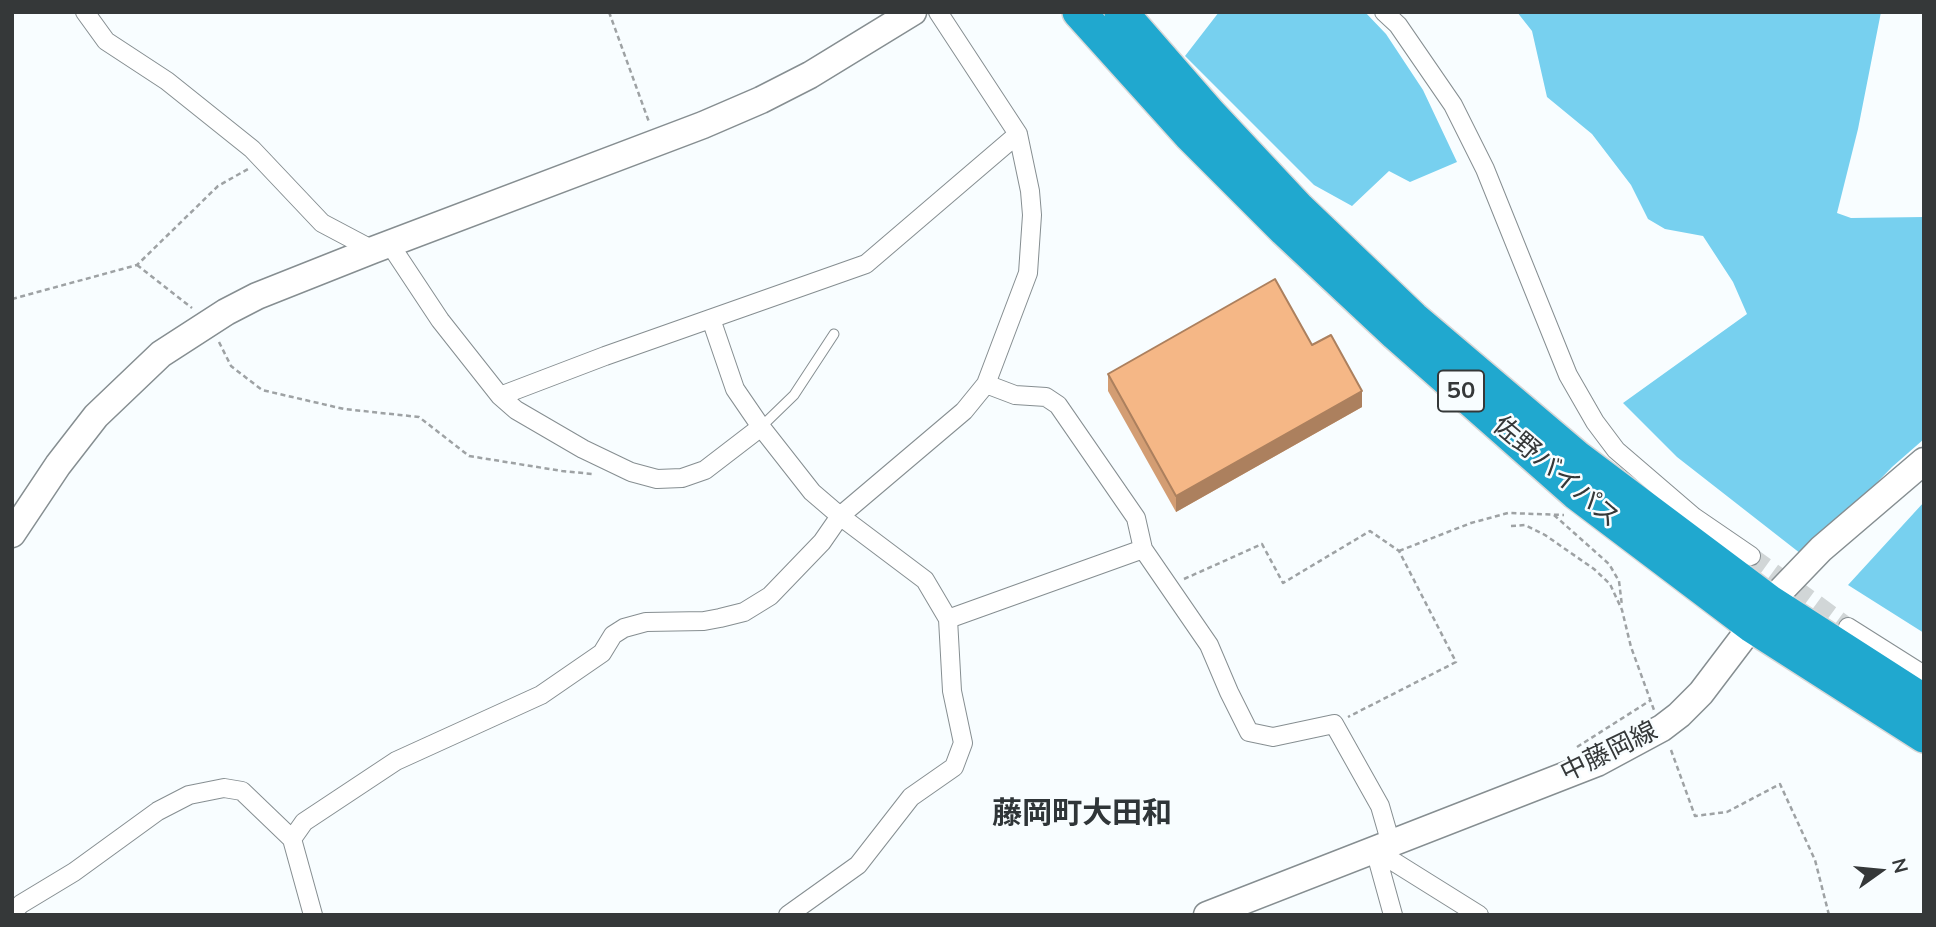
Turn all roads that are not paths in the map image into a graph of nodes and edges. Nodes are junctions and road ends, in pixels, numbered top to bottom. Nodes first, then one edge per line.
1 (85, 12) edge
2 (914, 12) edge
3 (938, 12) edge
4 (1079, 12) edge
5 (1121, 12) edge
6 (1384, 12) edge
7 (1018, 134) junction
8 (381, 246) junction
9 (711, 319) junction
10 (834, 334) dead end
11 (986, 384) junction
12 (500, 396) junction
13 (761, 427) junction
14 (1924, 461) edge
15 (840, 516) junction
16 (12, 534) edge
17 (1143, 549) junction
18 (1751, 556) tunnel mouth
19 (1761, 614) junction
20 (948, 619) junction
21 (1848, 627) tunnel mouth
22 (1924, 675) edge
23 (1924, 701) edge
24 (1924, 737) edge
25 (292, 839) junction
26 (1383, 847) junction
27 (12, 913) edge
28 (313, 915) edge
29 (788, 915) edge
30 (1207, 915) edge
31 (1393, 915) edge
32 (1479, 915) edge

1 - 8 street
2 - 8 street
3 - 7 street
4 - 19 highway, 佐野バイパス / 50
5 - 19 highway, 佐野バイパス / 50
6 - 18 street
7 - 9 street
7 - 11 street
8 - 12 street
8 - 16 street
9 - 12 street
9 - 13 street
10 - 13 lane
11 - 15 street
11 - 17 street
12 - 13 street
13 - 15 street
14 - 19 street, 中藤岡線
15 - 20 street
15 - 25 street
17 - 20 street
17 - 26 street
19 - 23 highway, 佐野バイパス / 50
19 - 24 highway, 佐野バイパス / 50
19 - 26 street, 中藤岡線
20 - 29 street
21 - 22 street
25 - 27 street
25 - 28 street
26 - 30 street, 中藤岡線
26 - 31 street
26 - 32 street

